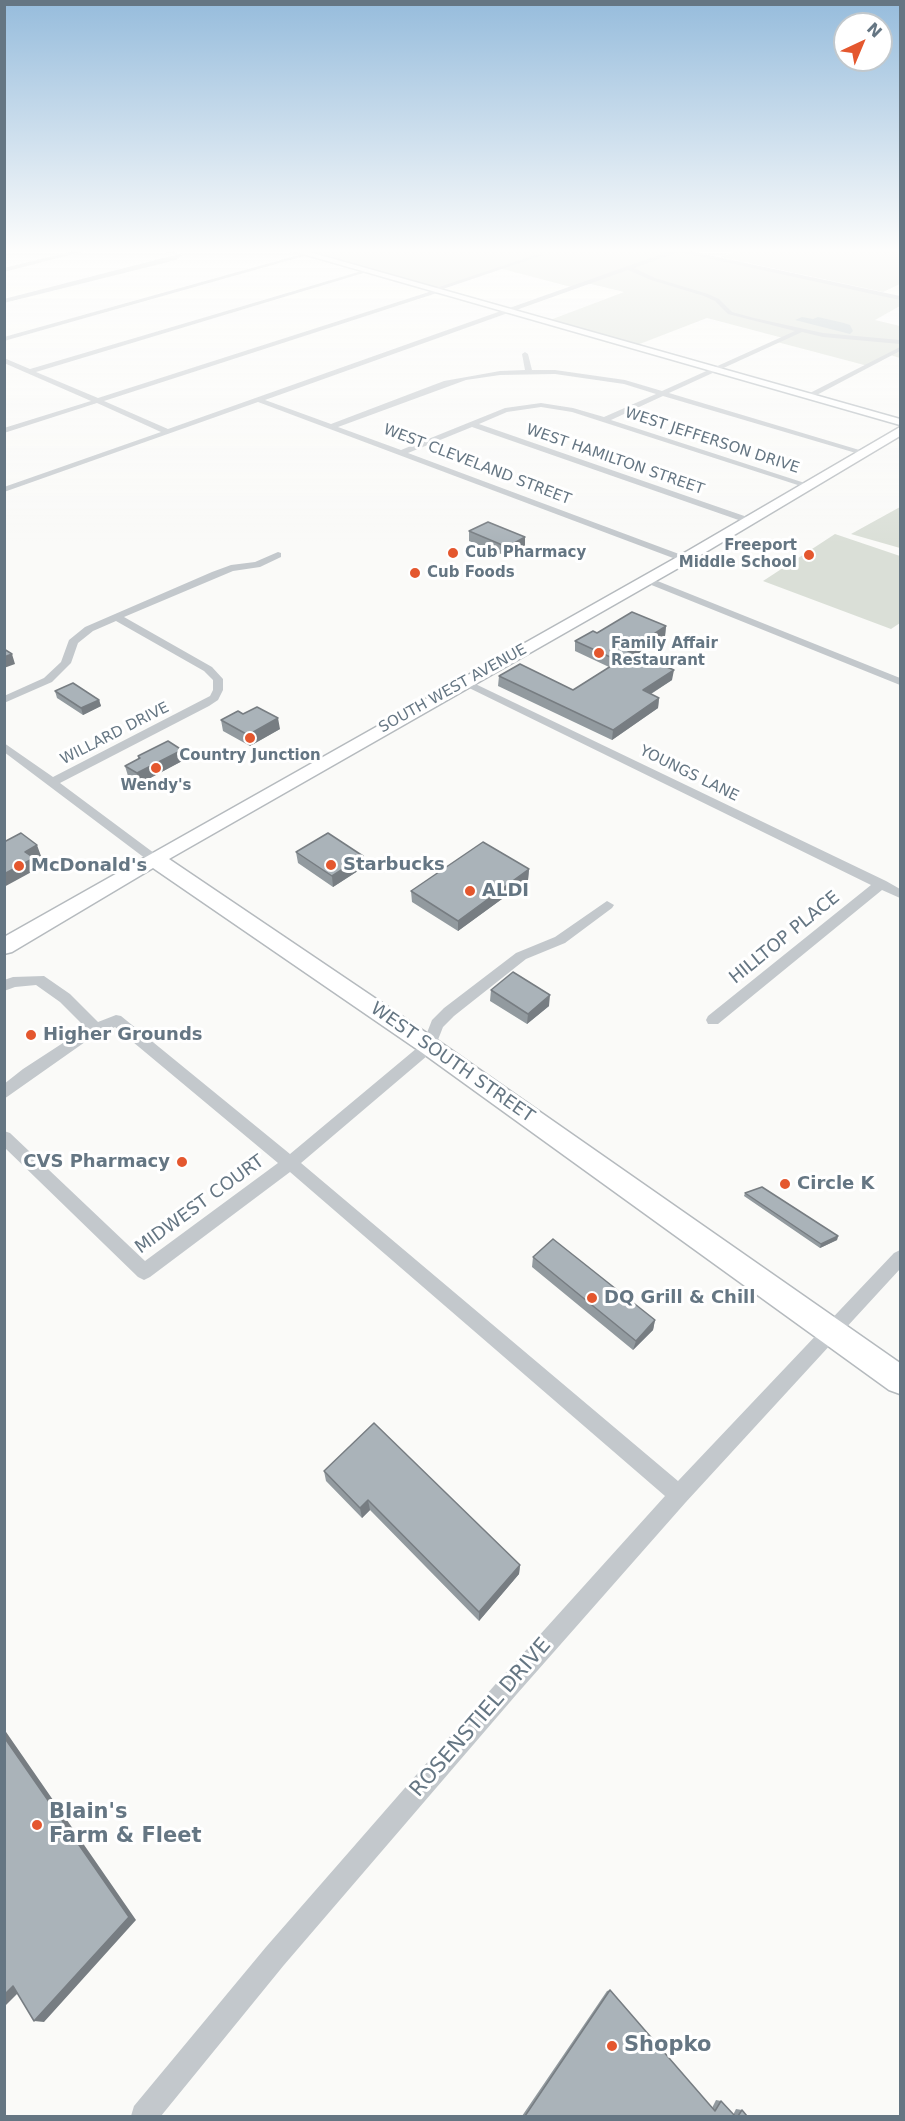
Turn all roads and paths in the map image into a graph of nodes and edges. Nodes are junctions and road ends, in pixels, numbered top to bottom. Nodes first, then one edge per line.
1 (112, 347) edge
2 (265, 347) edge
3 (409, 347) edge
4 (636, 347) edge
5 (763, 347) edge
6 (900, 349) edge
7 (525, 354) dead end
8 (4, 360) edge
9 (713, 369) junction
10 (31, 371) junction
11 (529, 371) junction
12 (663, 394) junction
13 (808, 396) junction
14 (259, 400) junction
15 (99, 402) junction
16 (604, 420) junction
17 (900, 422) edge
18 (472, 424) junction
19 (331, 427) junction
20 (4, 431) edge
21 (900, 431) edge
22 (168, 432) junction
23 (402, 453) junction
24 (863, 454) junction
25 (810, 486) junction
26 (4, 490) edge
27 (750, 521) junction
28 (278, 555) dead end
29 (684, 559) junction
30 (647, 580) junction
31 (116, 617) junction
32 (465, 682) junction
33 (900, 682) edge
34 (4, 700) edge
35 (4, 746) edge
36 (52, 782) junction
37 (154, 859) junction
38 (881, 884) junction
39 (900, 894) edge
40 (607, 905) dead end
41 (4, 947) edge
42 (4, 986) edge
43 (713, 1020) dead end
44 (97, 1030) junction
45 (429, 1046) junction
46 (4, 1093) edge
47 (4, 1137) edge
48 (290, 1162) junction
49 (900, 1257) edge
50 (832, 1331) junction
51 (900, 1380) edge
52 (679, 1495) junction
53 (144, 2116) edge

1 - 10 street
2 - 15 street
3 - 14 street
4 - 9 main road
5 - 9 street
6 - 13 street
7 - 11 street
8 - 10 street
9 - 12 street
9 - 13 main road
10 - 15 street
11 - 12 street
11 - 19 street
12 - 16 street
12 - 24 street
13 - 17 main road
14 - 19 street, WEST CLEVELAND STREET
14 - 22 street
15 - 20 street
15 - 22 street
16 - 18 street, WEST JEFFERSON DRIVE
16 - 25 street, WEST JEFFERSON DRIVE
18 - 23 street, WEST JEFFERSON DRIVE
18 - 27 street, WEST HAMILTON STREET
19 - 23 street, WEST CLEVELAND STREET
21 - 24 main road, SOUTH WEST AVENUE
22 - 26 street
23 - 29 street, WEST CLEVELAND STREET
24 - 25 main road, SOUTH WEST AVENUE
25 - 27 main road, SOUTH WEST AVENUE
27 - 29 main road, SOUTH WEST AVENUE
28 - 31 street
29 - 30 main road, SOUTH WEST AVENUE
30 - 32 main road, SOUTH WEST AVENUE
30 - 33 street
31 - 34 street
31 - 36 street, WILLARD DRIVE
32 - 37 main road, SOUTH WEST AVENUE
32 - 38 street, YOUNGS LANE
35 - 36 street, WEST SOUTH STREET
36 - 37 street, WEST SOUTH STREET
37 - 41 main road, SOUTH WEST AVENUE
37 - 45 main road, WEST SOUTH STREET
38 - 39 street, YOUNGS LANE
38 - 43 street, HILLTOP PLACE
40 - 45 street
42 - 44 street
44 - 46 street, MIDWEST COURT
44 - 48 street, MIDWEST COURT
45 - 48 street, MIDWEST COURT
45 - 50 main road, WEST SOUTH STREET
47 - 48 street, MIDWEST COURT
48 - 52 street
49 - 50 street, ROSENSTIEL DRIVE
50 - 51 main road, WEST SOUTH STREET
50 - 52 street, ROSENSTIEL DRIVE
52 - 53 street, ROSENSTIEL DRIVE

